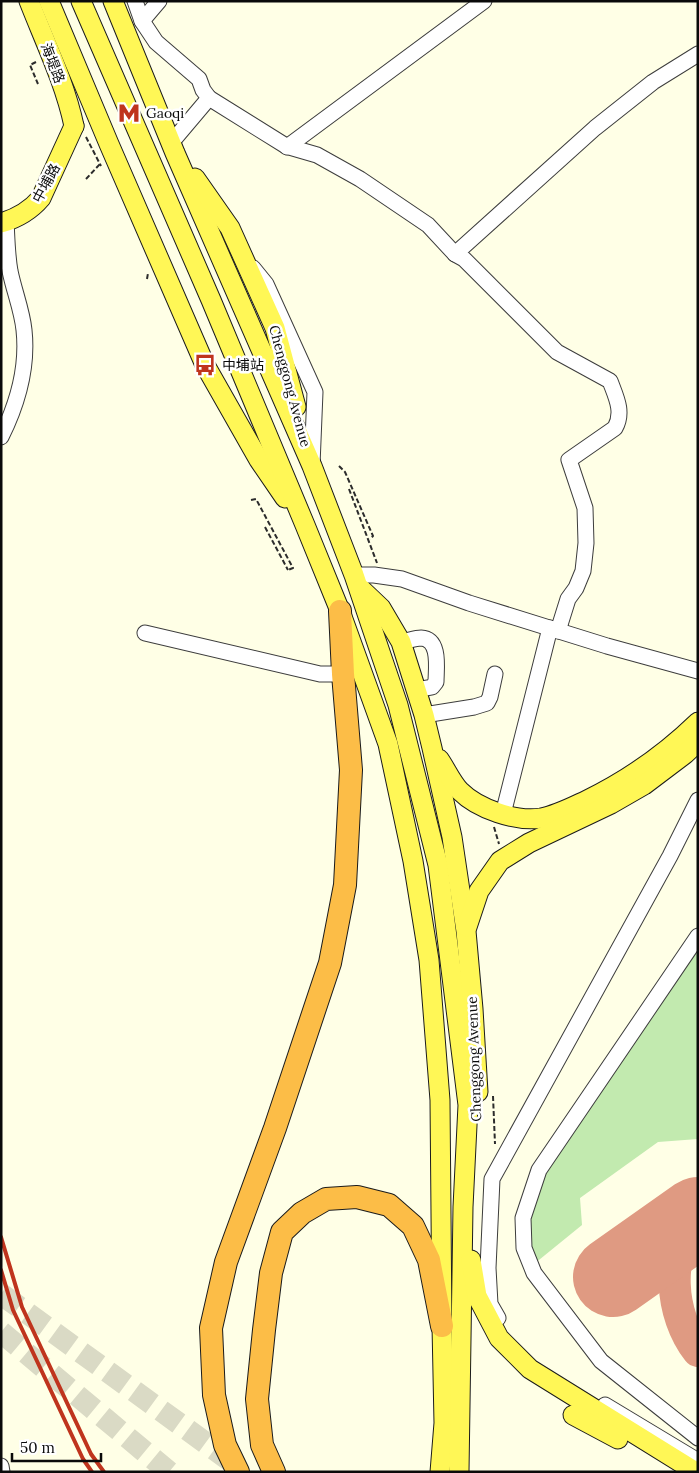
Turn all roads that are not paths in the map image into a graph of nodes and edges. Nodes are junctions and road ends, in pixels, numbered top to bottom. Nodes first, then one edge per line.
1 (29, 1) edge
2 (49, 1) edge
3 (81, 1) edge
4 (113, 1) edge
5 (120, 1) edge
6 (135, 1) edge
7 (159, 1) edge
8 (484, 1) edge
9 (121, 20) junction
10 (142, 21) junction
11 (698, 54) edge
12 (209, 98) junction
13 (78, 127) junction
14 (109, 144) junction
15 (287, 147) junction
16 (173, 148) junction
17 (4, 222) edge
18 (455, 254) junction
19 (1, 437) edge
20 (312, 466) junction
21 (305, 525) junction
22 (356, 581) junction
23 (340, 611) junction
24 (554, 629) junction
25 (145, 633) dead end
26 (401, 642) junction
27 (698, 671) edge
28 (343, 674) junction
29 (495, 674) dead end
30 (416, 690) junction
31 (424, 715) junction
32 (698, 722) edge
33 (698, 742) edge
34 (432, 748) junction
35 (698, 800) edge
36 (498, 818) junction
37 (466, 931) junction
38 (698, 936) edge
39 (463, 1206) junction
40 (442, 1326) junction
41 (574, 1406) junction
42 (698, 1438) edge
43 (698, 1461) edge
44 (1, 1466) edge
45 (2, 1472) edge
46 (238, 1472) edge
47 (274, 1472) edge
48 (440, 1472) edge
49 (459, 1472) edge
50 (672, 1472) edge
51 (696, 1472) edge

1 - 13 main road, 海堤路
2 - 14 main road
3 - 21 main road
4 - 9 main road
5 - 9 main road
6 - 10 street
7 - 10 street
8 - 15 street
9 - 16 main road
10 - 12 street
11 - 18 street
12 - 15 street
12 - 16 street
13 - 14 main road
13 - 17 main road, 中埔路
14 - 21 main road
15 - 18 street
16 - 20 main road
16 - 20 main road, Chenggong Avenue
17 - 19 street
18 - 24 street
20 - 22 main road
21 - 23 main road
22 - 24 street
22 - 26 main road, Chenggong Avenue
22 - 39 main road
23 - 28 highway
23 - 40 main road
24 - 27 street
24 - 36 street
25 - 28 street
26 - 30 main road, Chenggong Avenue
26 - 30 street
28 - 46 highway
29 - 31 street
30 - 31 main road, Chenggong Avenue
31 - 34 main road, Chenggong Avenue
32 - 36 main road
33 - 37 main road
34 - 36 main road
34 - 37 main road, Chenggong Avenue
35 - 43 street
37 - 39 main road, Chenggong Avenue
38 - 42 street
39 - 41 main road, Chenggong Avenue
39 - 49 main road
40 - 47 highway
40 - 48 main road
41 - 50 main road, Chenggong Avenue
41 - 51 main road, Chenggong Avenue
44 - 45 street

